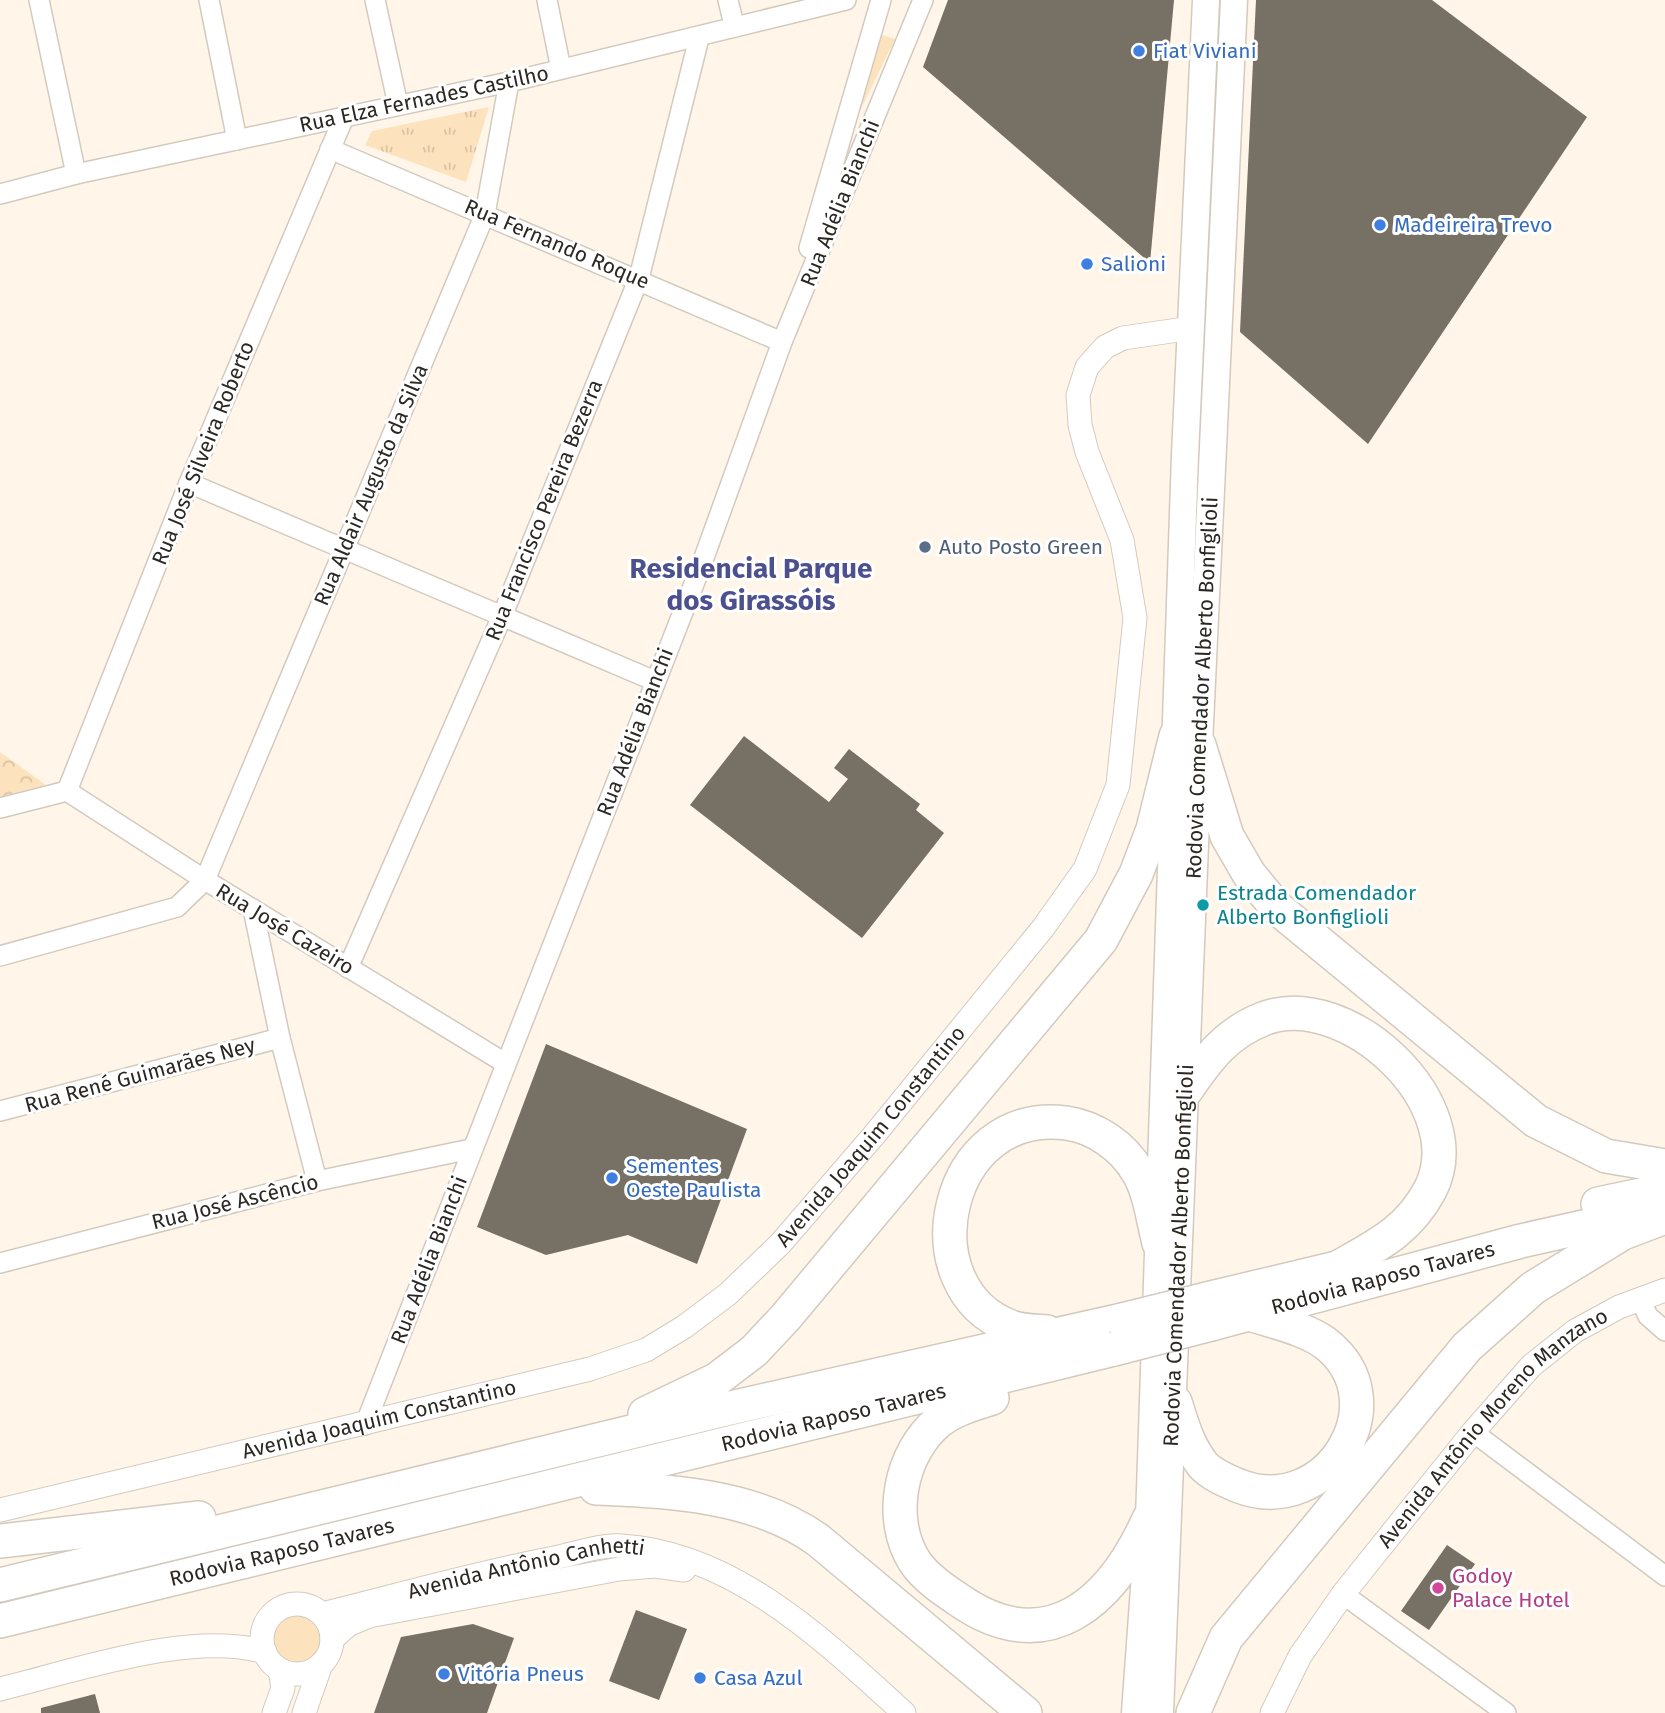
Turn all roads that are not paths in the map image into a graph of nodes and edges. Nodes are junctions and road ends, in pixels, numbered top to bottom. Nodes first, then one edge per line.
1 (39, 0) edge
2 (209, 0) edge
3 (376, 0) edge
4 (547, 0) edge
5 (728, 0) edge
6 (846, 0) edge
7 (881, 0) edge
8 (922, 0) edge
9 (1206, 0) edge
10 (1234, 0) edge
11 (734, 25) junction
12 (699, 38) junction
13 (561, 69) junction
14 (509, 82) junction
15 (398, 105) junction
16 (344, 117) junction
17 (237, 140) junction
18 (330, 149) junction
19 (76, 174) junction
20 (0, 194) edge
21 (485, 214) junction
22 (639, 278) junction
23 (1192, 328) junction
24 (782, 342) junction
25 (189, 483) junction
26 (344, 550) junction
27 (503, 614) junction
28 (655, 681) junction
29 (1188, 740) junction
30 (66, 791) junction
31 (0, 808) edge
32 (205, 880) junction
33 (253, 909) junction
34 (0, 956) edge
35 (348, 968) junction
36 (280, 1038) junction
37 (505, 1063) junction
38 (1186, 1089) junction
39 (0, 1111) edge
40 (471, 1149) junction
41 (1665, 1166) edge
42 (317, 1181) junction
43 (1665, 1190) edge
44 (1665, 1209) edge
45 (1665, 1217) edge
46 (1158, 1243) junction
47 (0, 1263) edge
48 (1339, 1267) junction
49 (1665, 1290) edge
50 (1640, 1299) junction
51 (1213, 1310) junction
52 (1250, 1314) junction
53 (1665, 1331) edge
54 (1060, 1334) junction
55 (1118, 1335) junction
56 (1175, 1402) junction
57 (365, 1425) junction
58 (1473, 1432) junction
59 (583, 1444) junction
60 (556, 1486) junction
61 (344, 1501) junction
62 (0, 1510) edge
63 (1149, 1519) junction
64 (0, 1541) edge
65 (1665, 1576) edge
66 (730, 1577) junction
67 (0, 1585) edge
68 (1343, 1594) junction
69 (322, 1614) junction
70 (0, 1621) edge
71 (332, 1639) junction
72 (265, 1651) junction
73 (321, 1664) junction
74 (280, 1670) junction
75 (0, 1689) edge
76 (274, 1713) edge
77 (304, 1713) edge
78 (904, 1713) edge
79 (1025, 1713) edge
80 (1135, 1713) edge
81 (1160, 1713) edge
82 (1193, 1713) edge
83 (1272, 1713) edge
84 (1506, 1713) edge

1 - 19 street
2 - 17 street
3 - 15 street
4 - 13 street
5 - 11 street
6 - 11 street, Rua Elza Fernades Castilho
7 - 24 street
8 - 24 street, Rua Adélia Bianchi
9 - 23 main road, Rodovia Comendador Alberto Bonfiglioli
10 - 29 main road, Rodovia Comendador Alberto Bonfiglioli
11 - 12 street, Rua Elza Fernades Castilho
12 - 13 street, Rua Elza Fernades Castilho
12 - 22 street, Rua Francisco Pereira Bezerra
13 - 14 street, Rua Elza Fernades Castilho
14 - 15 street, Rua Elza Fernades Castilho
14 - 21 street, Rua Aldair Augusto da Silva
15 - 16 street, Rua Elza Fernades Castilho
16 - 17 street, Rua Elza Fernades Castilho
16 - 18 street, Rua José Silveira Roberto
17 - 19 street, Rua Elza Fernades Castilho
18 - 21 street, Rua Fernando Roque
18 - 25 street, Rua José Silveira Roberto
19 - 20 street, Rua Elza Fernades Castilho
21 - 22 street, Rua Fernando Roque
21 - 26 street, Rua Aldair Augusto da Silva
22 - 24 street, Rua Fernando Roque
22 - 27 street, Rua Francisco Pereira Bezerra
23 - 29 main road, Rodovia Comendador Alberto Bonfiglioli
23 - 57 street, Avenida Joaquim Constantino
24 - 28 street, Rua Adélia Bianchi
25 - 26 street
25 - 30 street, Rua José Silveira Roberto
26 - 27 street
26 - 32 street, Rua Aldair Augusto da Silva
27 - 28 street
27 - 35 street, Rua Francisco Pereira Bezerra
28 - 37 street, Rua Adélia Bianchi
29 - 38 main road, Rodovia Comendador Alberto Bonfiglioli
29 - 41 highway
29 - 46 main road, Rodovia Comendador Alberto Bonfiglioli
29 - 59 highway
30 - 31 street
30 - 32 street, Rua José Cazeiro
32 - 33 street, Rua José Cazeiro
32 - 34 street
33 - 35 street, Rua José Cazeiro
33 - 36 street
35 - 37 street, Rua José Cazeiro
36 - 39 street, Rua René Guimarães Ney
36 - 42 street
37 - 40 street, Rua Adélia Bianchi
38 - 48 highway
38 - 56 main road, Rodovia Comendador Alberto Bonfiglioli
40 - 42 street, Rua José Ascêncio
40 - 57 street, Rua Adélia Bianchi
42 - 47 street, Rua José Ascêncio
43 - 48 highway, Rodovia Raposo Tavares
44 - 52 highway, Rodovia Raposo Tavares
45 - 82 highway
46 - 54 highway
46 - 63 main road, Rodovia Comendador Alberto Bonfiglioli
48 - 51 highway, Rodovia Raposo Tavares
49 - 50 street, Avenida Antônio Moreno Manzano
50 - 53 street
50 - 58 street, Avenida Antônio Moreno Manzano
51 - 52 highway, Rodovia Raposo Tavares
51 - 55 highway, Rodovia Raposo Tavares, bridge
52 - 56 highway
54 - 55 highway, Rodovia Raposo Tavares
54 - 59 highway, Rodovia Raposo Tavares
55 - 60 highway, Rodovia Raposo Tavares
55 - 63 highway
56 - 81 main road, Rodovia Comendador Alberto Bonfiglioli
57 - 62 street, Avenida Joaquim Constantino
58 - 65 street
58 - 68 street, Avenida Antônio Moreno Manzano
59 - 61 highway, Rodovia Raposo Tavares
60 - 70 highway, Rodovia Raposo Tavares
60 - 79 highway
61 - 64 highway
61 - 67 highway, Rodovia Raposo Tavares
63 - 80 main road, Rodovia Comendador Alberto Bonfiglioli
66 - 69 street, Avenida Antônio Canhetti
66 - 71 street, Avenida Antônio Canhetti
66 - 78 street, Avenida Antônio Canhetti
68 - 83 street, Avenida Antônio Moreno Manzano
68 - 84 street
69 - 71 street
69 - 72 street
71 - 73 street
72 - 74 street
72 - 75 street
73 - 74 street
73 - 77 street
74 - 76 street

